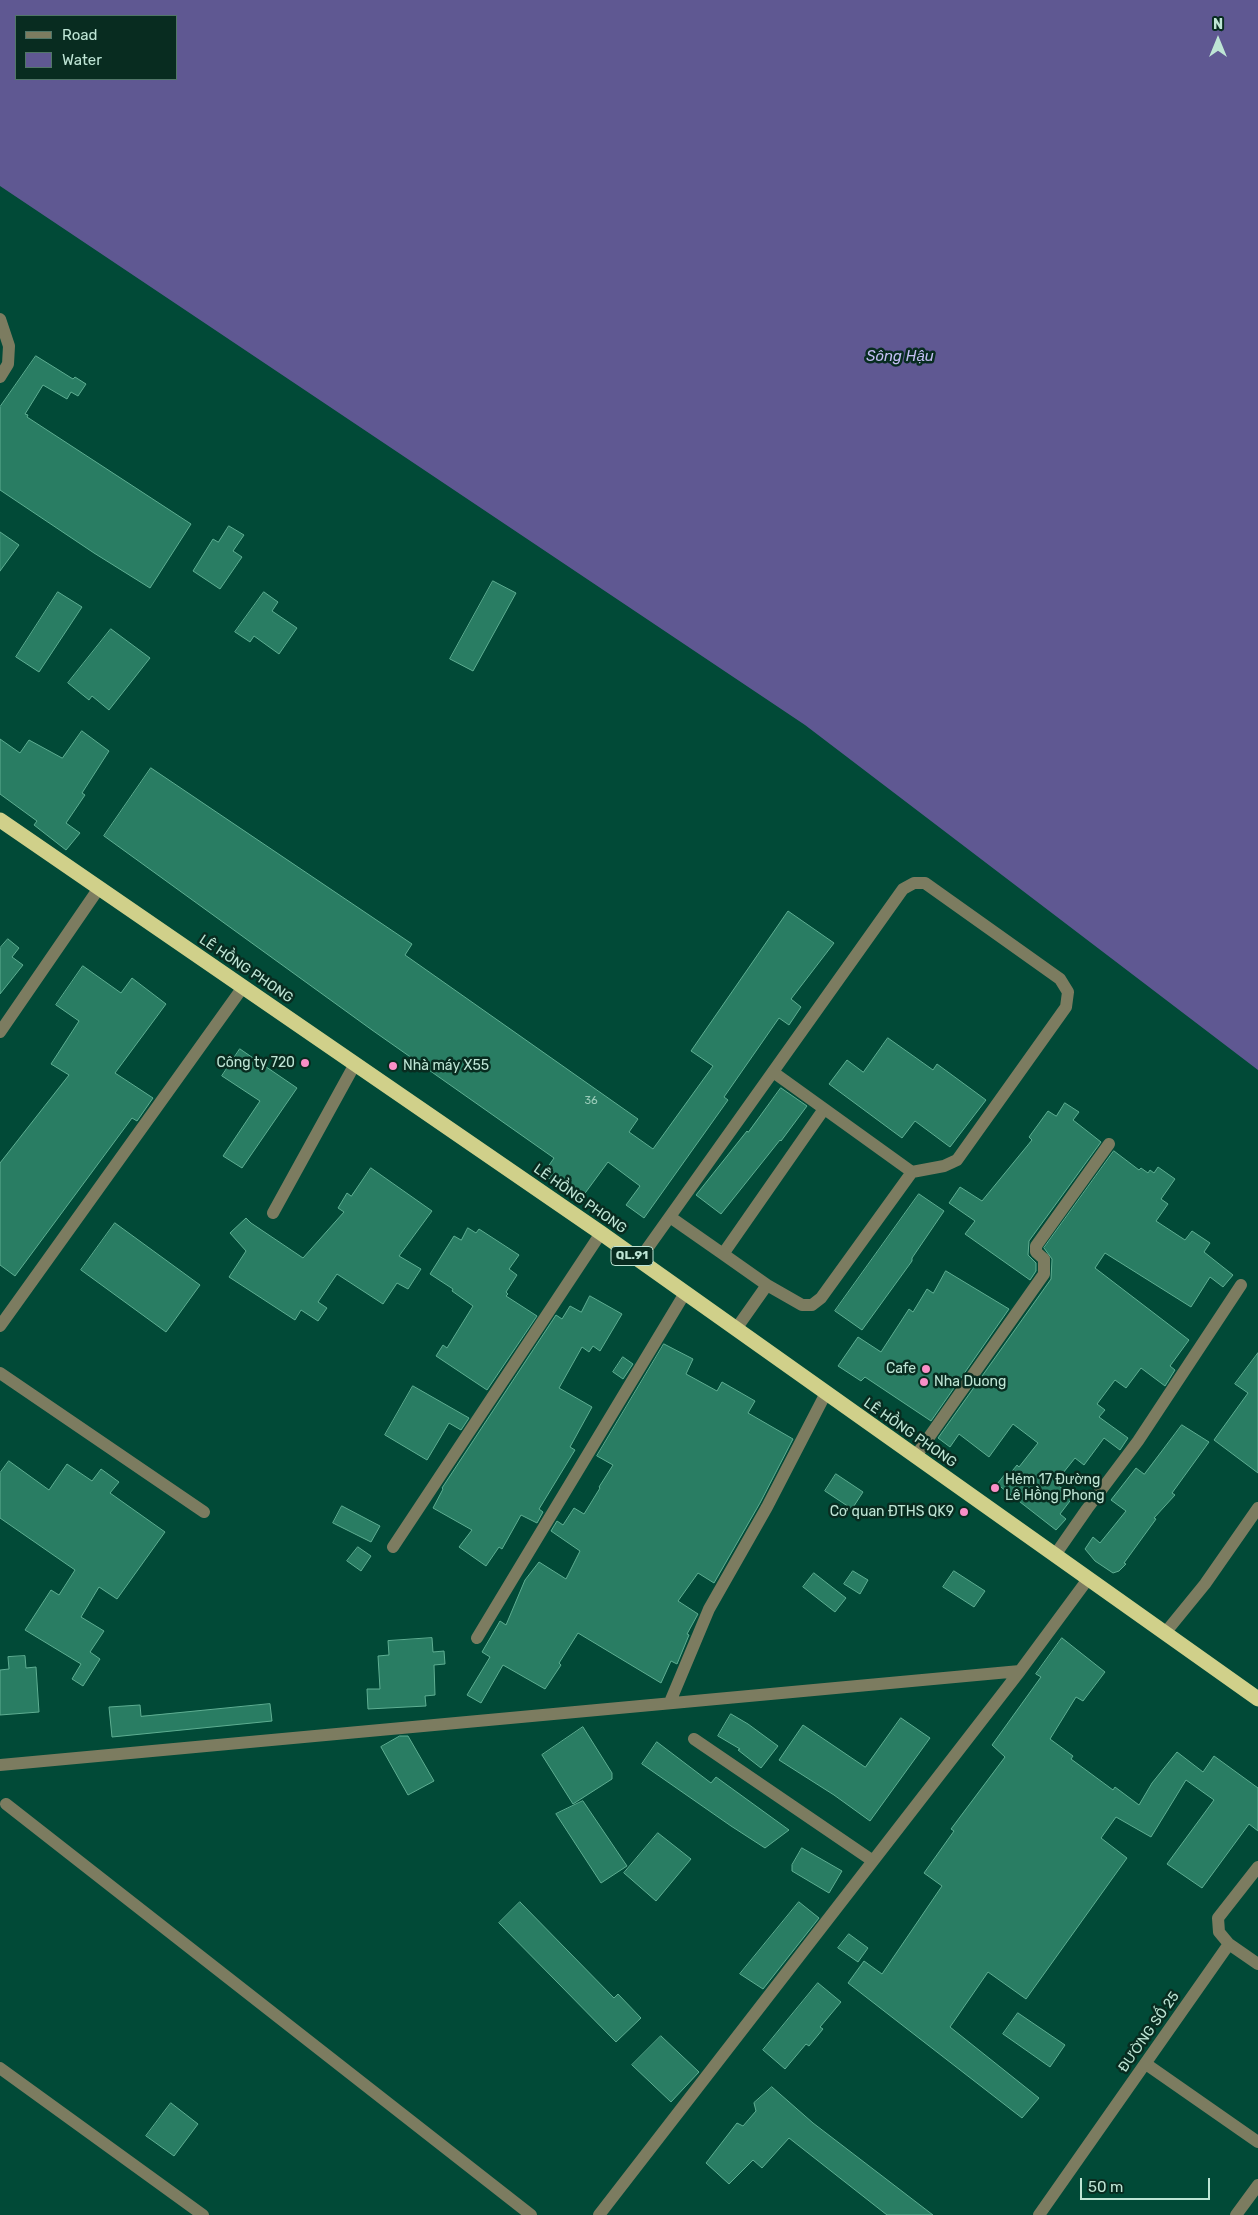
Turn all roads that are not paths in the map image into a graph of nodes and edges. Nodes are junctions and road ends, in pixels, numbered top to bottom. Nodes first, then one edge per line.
1 (0, 319) edge
2 (0, 377) edge
3 (0, 820) edge
4 (99, 888) junction
5 (243, 987) junction
6 (0, 1032) edge
7 (355, 1064) junction
8 (773, 1072) junction
9 (824, 1109) junction
10 (1109, 1144) dead end
11 (912, 1172) junction
12 (274, 1213) dead end
13 (670, 1217) junction
14 (600, 1233) junction
15 (723, 1254) junction
16 (639, 1260) junction
17 (767, 1285) junction
18 (1241, 1285) dead end
19 (685, 1294) junction
20 (0, 1326) edge
21 (736, 1329) junction
22 (0, 1373) edge
23 (826, 1393) junction
24 (915, 1457) junction
25 (1258, 1508) edge
26 (204, 1512) dead end
27 (393, 1546) dead end
28 (1055, 1555) junction
29 (1088, 1579) junction
30 (1165, 1633) junction
31 (477, 1638) dead end
32 (1020, 1671) junction
33 (1258, 1699) edge
34 (670, 1702) junction
35 (694, 1739) dead end
36 (0, 1765) edge
37 (6, 1804) dead end
38 (874, 1861) junction
39 (1258, 1866) edge
40 (1229, 1944) junction
41 (1258, 1964) edge
42 (1146, 2064) junction
43 (0, 2068) edge
44 (1258, 2142) edge
45 (1258, 2185) edge
46 (202, 2215) edge
47 (531, 2215) edge
48 (600, 2215) edge
49 (1039, 2215) edge
50 (1236, 2215) edge

1 - 2 street
3 - 4 highway, LÊ HỒNG PHONG / QL.91
4 - 5 highway, LÊ HỒNG PHONG / QL.91
4 - 6 street
5 - 7 highway, LÊ HỒNG PHONG / QL.91
5 - 20 street
7 - 12 street
7 - 14 highway, LÊ HỒNG PHONG / QL.91
8 - 9 street
8 - 11 street
8 - 13 street
9 - 11 street
9 - 15 street
10 - 24 street
11 - 17 street
13 - 15 street
13 - 16 street
14 - 16 highway, LÊ HỒNG PHONG / QL.91
14 - 27 street
15 - 17 street
16 - 19 highway, LÊ HỒNG PHONG / QL.91
17 - 21 street
18 - 28 street
19 - 21 highway, LÊ HỒNG PHONG / QL.91
19 - 31 street
21 - 23 highway, LÊ HỒNG PHONG / QL.91
22 - 26 street
23 - 24 highway, LÊ HỒNG PHONG / QL.91
23 - 34 street
24 - 28 highway, LÊ HỒNG PHONG / QL.91
25 - 30 street
28 - 29 highway, LÊ HỒNG PHONG / QL.91
29 - 30 highway, LÊ HỒNG PHONG / QL.91
29 - 32 street
30 - 33 highway, LÊ HỒNG PHONG / QL.91
32 - 34 street
32 - 38 street
34 - 36 street
35 - 38 street
37 - 47 street
38 - 48 street
39 - 40 street
40 - 41 street
40 - 42 street, ĐƯỜNG SỐ 25
42 - 44 street
42 - 49 street, ĐƯỜNG SỐ 25
43 - 46 street
45 - 50 street

